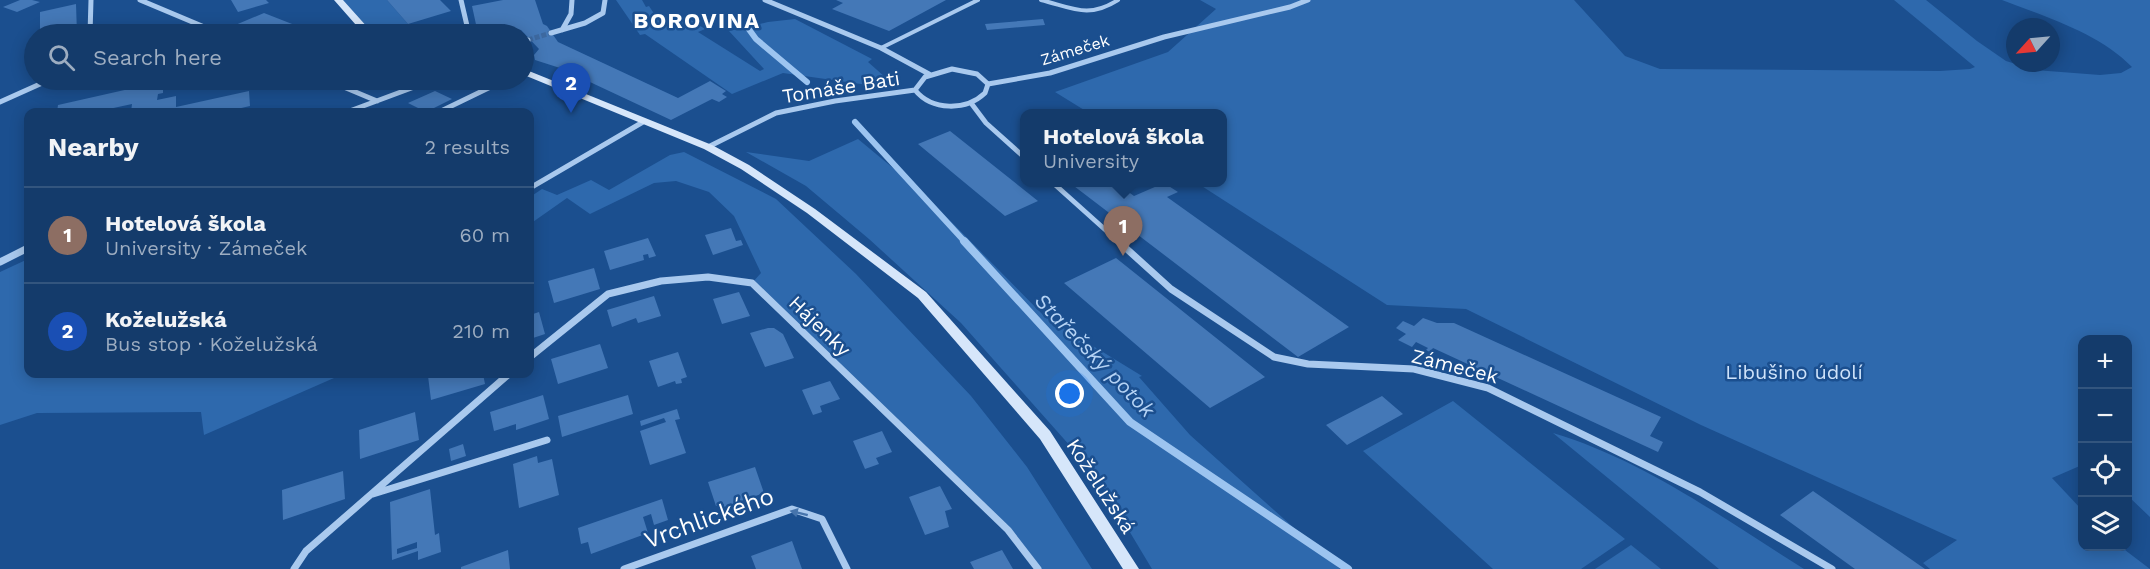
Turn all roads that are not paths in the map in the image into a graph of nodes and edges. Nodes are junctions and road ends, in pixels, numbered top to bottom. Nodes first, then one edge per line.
1 (91, 0) edge
2 (140, 0) edge
3 (339, 0) edge
4 (462, 0) edge
5 (572, 0) edge
6 (605, 0) edge
7 (765, 0) edge
8 (978, 0) edge
9 (1041, 0) edge
10 (1118, 0) edge
11 (1308, 0) edge
12 (90, 24) edge
13 (197, 24) edge
14 (360, 24) edge
15 (467, 24) edge
16 (562, 30) junction
17 (551, 33) tunnel mouth
18 (881, 48) junction
19 (929, 74) junction
20 (534, 76) edge
21 (988, 84) junction
22 (27, 90) edge
23 (351, 90) edge
24 (406, 90) edge
25 (484, 90) edge
26 (915, 90) junction
27 (377, 101) junction
28 (0, 102) edge
29 (971, 103) junction
30 (358, 108) edge
31 (447, 108) edge
32 (643, 122) junction
33 (708, 147) junction
34 (1020, 153) edge
35 (534, 186) edge
36 (1056, 187) edge
37 (24, 250) edge
38 (0, 262) edge
39 (534, 354) edge
40 (504, 378) edge
41 (547, 440) dead end
42 (370, 495) junction
43 (294, 569) edge
44 (624, 569) edge
45 (847, 569) edge
46 (1038, 569) edge
47 (1131, 569) edge
48 (1833, 569) edge

1 - 12 street
2 - 13 street
3 - 14 main road
4 - 15 street
5 - 16 street
6 - 16 street
7 - 18 street, Tomáše Bati
8 - 18 lane
9 - 10 lane
11 - 21 street, Zámeček
16 - 17 street
18 - 19 street, Tomáše Bati
19 - 21 street
19 - 26 street, Tomáše Bati
20 - 32 main road, Koželužská
21 - 29 street
22 - 28 street
23 - 27 street
24 - 27 street
25 - 31 street
26 - 29 street, Tomáše Bati
26 - 33 street, Tomáše Bati
27 - 30 street
29 - 34 street
32 - 33 main road, Koželužská
32 - 35 street
33 - 47 main road, Koželužská
36 - 48 street, Zámeček
37 - 38 street
39 - 46 street, Hájenky
40 - 42 street
41 - 42 street
42 - 43 street
45 -> 44 street, Vrchlického

